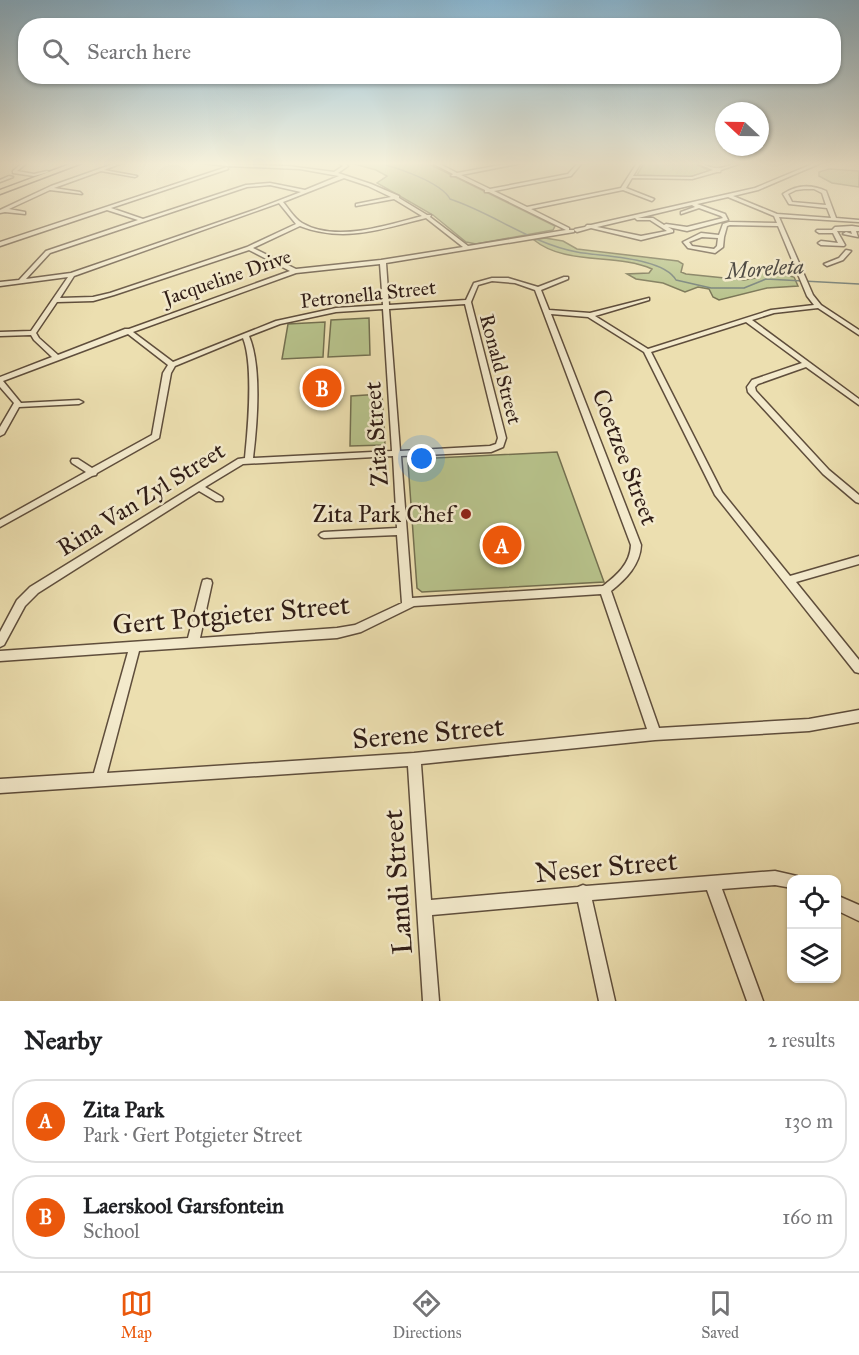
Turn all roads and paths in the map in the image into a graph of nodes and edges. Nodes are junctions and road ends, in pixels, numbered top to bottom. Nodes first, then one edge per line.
1 (101, 210) edge
2 (111, 210) edge
3 (177, 210) edge
4 (256, 210) edge
5 (288, 210) edge
6 (418, 210) edge
7 (530, 210) edge
8 (662, 210) edge
9 (690, 210) edge
10 (708, 210) edge
11 (763, 210) edge
12 (830, 210) edge
13 (2, 211) edge
14 (651, 212) junction
15 (23, 213) dead end
16 (683, 213) dead end
17 (776, 215) junction
18 (429, 216) junction
19 (618, 219) junction
20 (834, 219) junction
21 (144, 221) junction
22 (300, 224) junction
23 (858, 224) edge
24 (781, 225) junction
25 (590, 226) junction
26 (852, 228) junction
27 (571, 229) junction
28 (819, 231) dead end
29 (835, 232) junction
30 (846, 234) dead end
31 (721, 237) junction
32 (821, 243) dead end
33 (0, 244) edge
34 (842, 245) junction
35 (249, 248) junction
36 (467, 248) junction
37 (848, 251) junction
38 (857, 252) dead end
39 (383, 261) junction
40 (827, 264) dead end
41 (294, 270) junction
42 (72, 275) junction
43 (566, 278) dead end
44 (22, 280) junction
45 (0, 284) edge
46 (538, 289) junction
47 (646, 299) dead end
48 (55, 300) junction
49 (468, 302) junction
50 (387, 306) junction
51 (819, 306) junction
52 (548, 312) junction
53 (590, 315) junction
54 (747, 319) junction
55 (126, 332) junction
56 (33, 333) junction
57 (859, 333) edge
58 (0, 334) edge
59 (245, 335) junction
60 (647, 351) junction
61 (58, 358) junction
62 (807, 364) junction
63 (172, 365) junction
64 (0, 381) edge
65 (79, 402) dead end
66 (859, 403) edge
67 (18, 405) junction
68 (0, 434) edge
69 (398, 453) junction
70 (249, 459) junction
71 (75, 461) dead end
72 (93, 473) junction
73 (198, 487) junction
74 (219, 499) dead end
75 (859, 500) edge
76 (0, 524) edge
77 (402, 531) junction
78 (324, 535) dead end
79 (859, 560) edge
80 (789, 580) junction
81 (207, 583) dead end
82 (605, 590) junction
83 (407, 603) junction
84 (0, 642) edge
85 (193, 642) junction
86 (135, 647) junction
87 (0, 656) edge
88 (859, 668) edge
89 (859, 716) edge
90 (655, 734) junction
91 (414, 759) junction
92 (99, 778) junction
93 (0, 786) edge
94 (787, 880) edge
95 (712, 882) junction
96 (583, 892) junction
97 (841, 904) edge
98 (424, 908) junction
99 (859, 913) edge
100 (431, 1001) edge
101 (607, 1001) edge
102 (755, 1001) edge

1 - 33 street
2 - 21 street
3 - 21 street
4 - 42 street
5 - 22 street
6 - 18 street
7 - 27 street
8 - 14 street, Jacqueline Drive
9 - 16 street
10 - 14 street
11 - 17 street
12 - 20 street
13 - 15 street
14 - 19 street, Jacqueline Drive
17 - 20 street
17 - 24 street
18 - 22 street
18 - 36 street
19 - 25 street, Jacqueline Drive
19 - 25 street
20 - 23 street
21 - 44 street
22 - 35 street
23 - 26 street
24 - 31 street
24 - 51 street
25 - 27 street, Jacqueline Drive
26 - 29 street
26 - 30 street
27 - 36 street, Jacqueline Drive
28 - 29 street
29 - 34 street
31 - 31 street
32 - 34 street
34 - 37 street
35 - 41 street
35 - 48 street
36 - 39 street, Jacqueline Drive
37 - 38 street
37 - 40 street
39 - 41 street, Jacqueline Drive
39 - 50 street, Zita Street
41 - 55 street, Jacqueline Drive
42 - 44 street
42 - 48 street
43 - 46 street
44 - 45 street
46 - 49 street, Ronald Street
46 - 52 street, Coetzee Street
47 - 53 street
48 - 56 street
49 - 50 street, Petronella Street
49 - 69 street, Ronald Street
50 - 59 street, Petronella Street
50 - 69 street, Zita Street
51 - 54 street
51 - 57 street
52 - 53 street
52 - 82 street, Coetzee Street
53 - 60 street
54 - 60 street
54 - 62 street
55 - 61 street, Jacqueline Drive
55 - 63 street
56 - 58 street
56 - 61 street
59 - 63 street, Petronella Street
59 - 70 street, Rina Van Zyl Street
60 - 80 street
61 - 64 street, Jacqueline Drive
62 - 66 street
62 - 75 street
63 - 72 street
64 - 67 street
65 - 67 street
67 - 68 street
69 - 70 street
69 - 77 street, Zita Street
70 - 73 street, Rina Van Zyl Street
71 - 72 street
72 - 76 street
73 - 74 street
73 - 84 street, Rina Van Zyl Street
77 - 78 street
77 - 83 street, Zita Street
79 - 80 street
80 - 88 street
81 - 85 street
82 - 83 street, Gert Potgieter Street
82 - 90 street
83 - 85 street, Gert Potgieter Street
85 - 86 street, Gert Potgieter Street
86 - 87 street, Gert Potgieter Street
86 - 92 street
89 - 90 street, Serene Street
90 - 91 street, Serene Street
91 - 92 street, Serene Street
91 - 98 street, Landi Street
92 - 93 street, Serene Street
94 - 95 street, Neser Street
95 - 96 street, Neser Street
95 - 102 street
96 - 98 street, Neser Street
96 - 101 street
97 - 99 street
98 - 100 street, Landi Street

